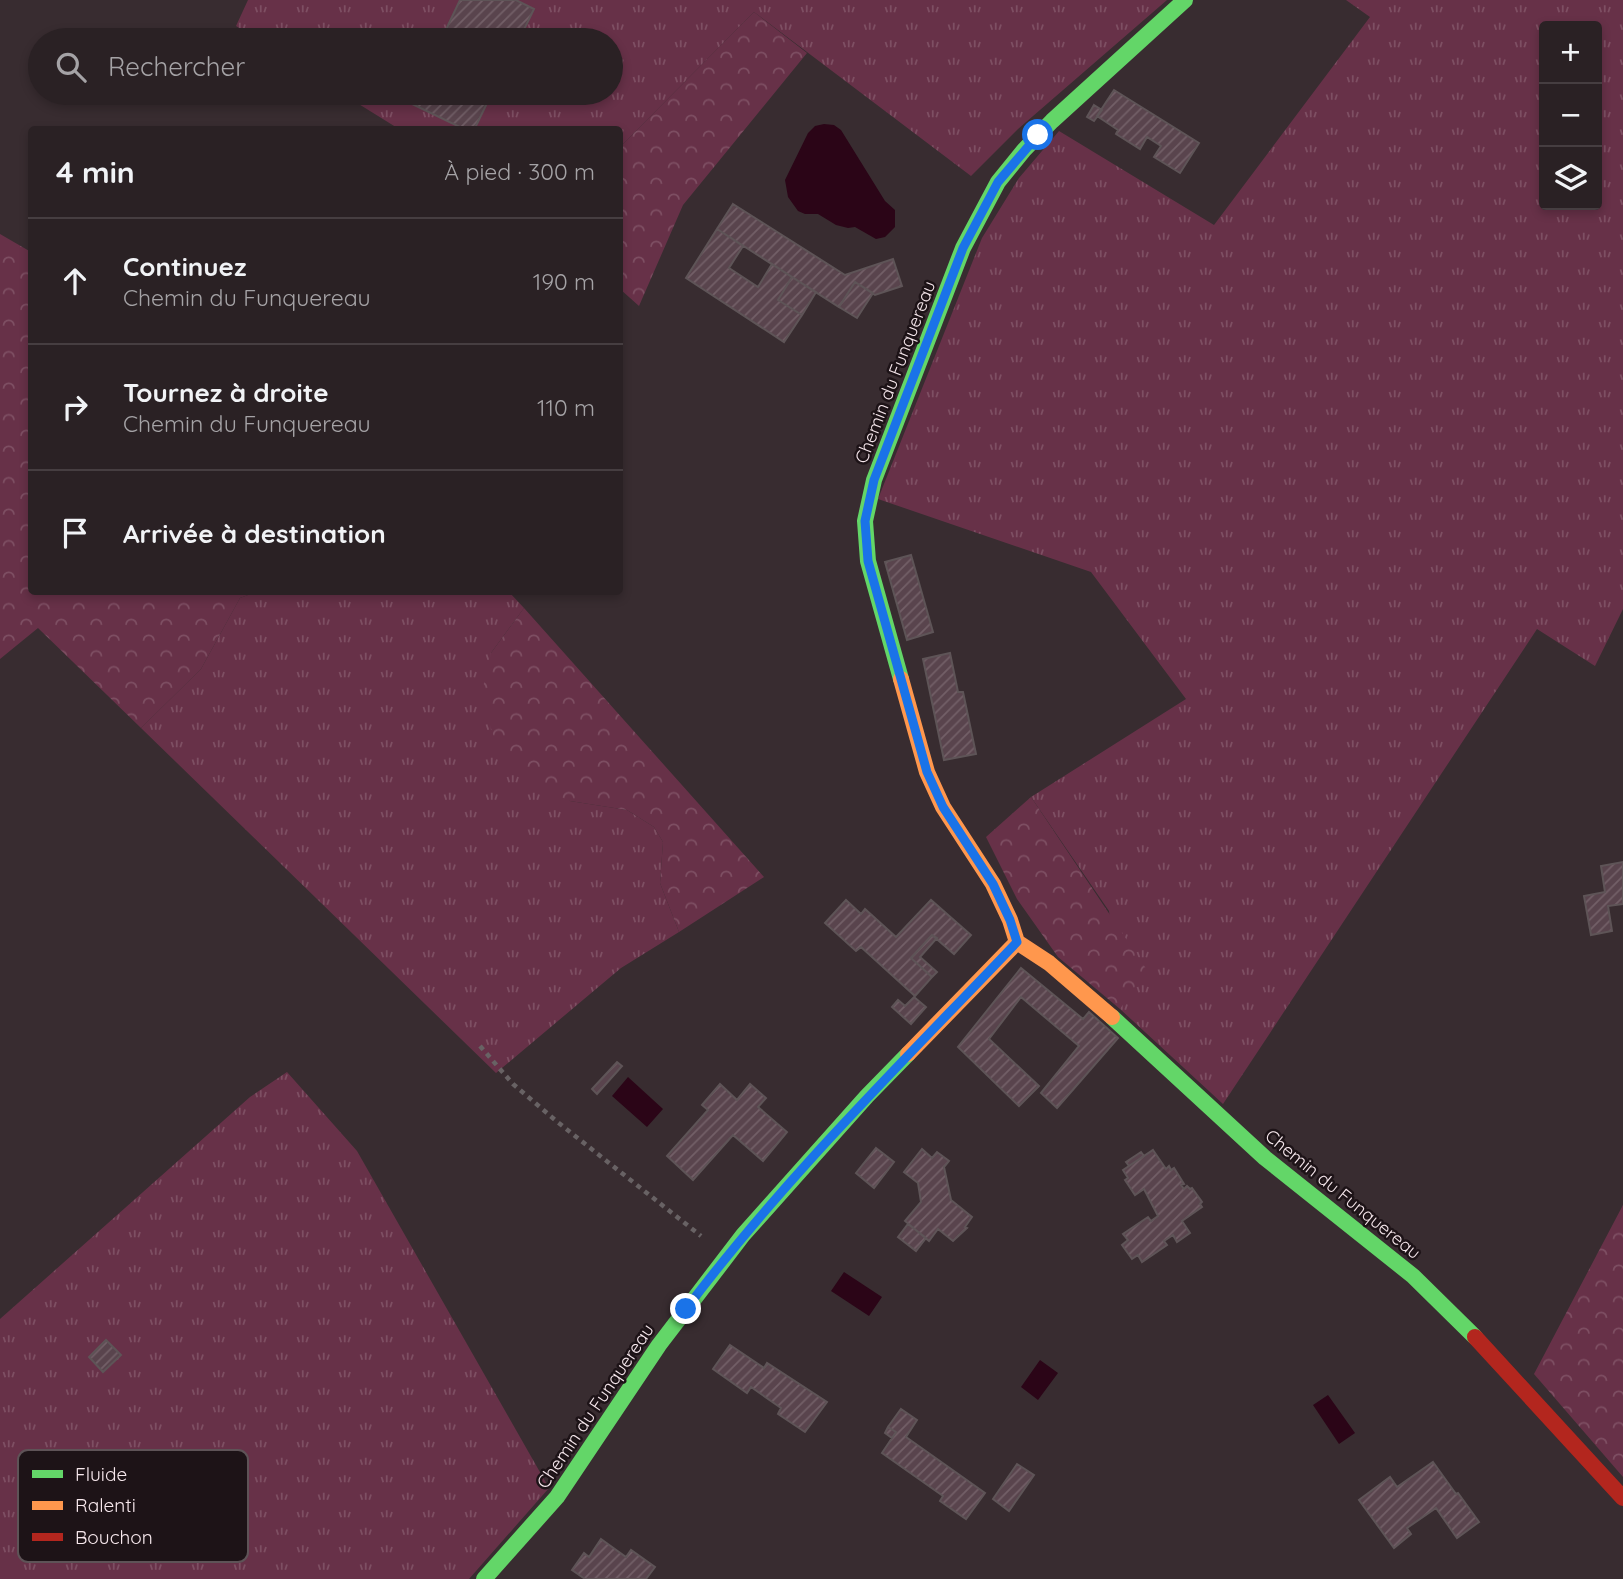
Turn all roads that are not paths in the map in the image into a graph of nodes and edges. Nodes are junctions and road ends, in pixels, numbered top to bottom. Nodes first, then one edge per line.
1 (1185, 0) edge
2 (1017, 942) junction
3 (1623, 1498) edge
4 (484, 1579) edge

1 - 2 street, Chemin du Funquereau
2 - 3 street, Chemin du Funquereau
2 - 4 street, Chemin du Funquereau

